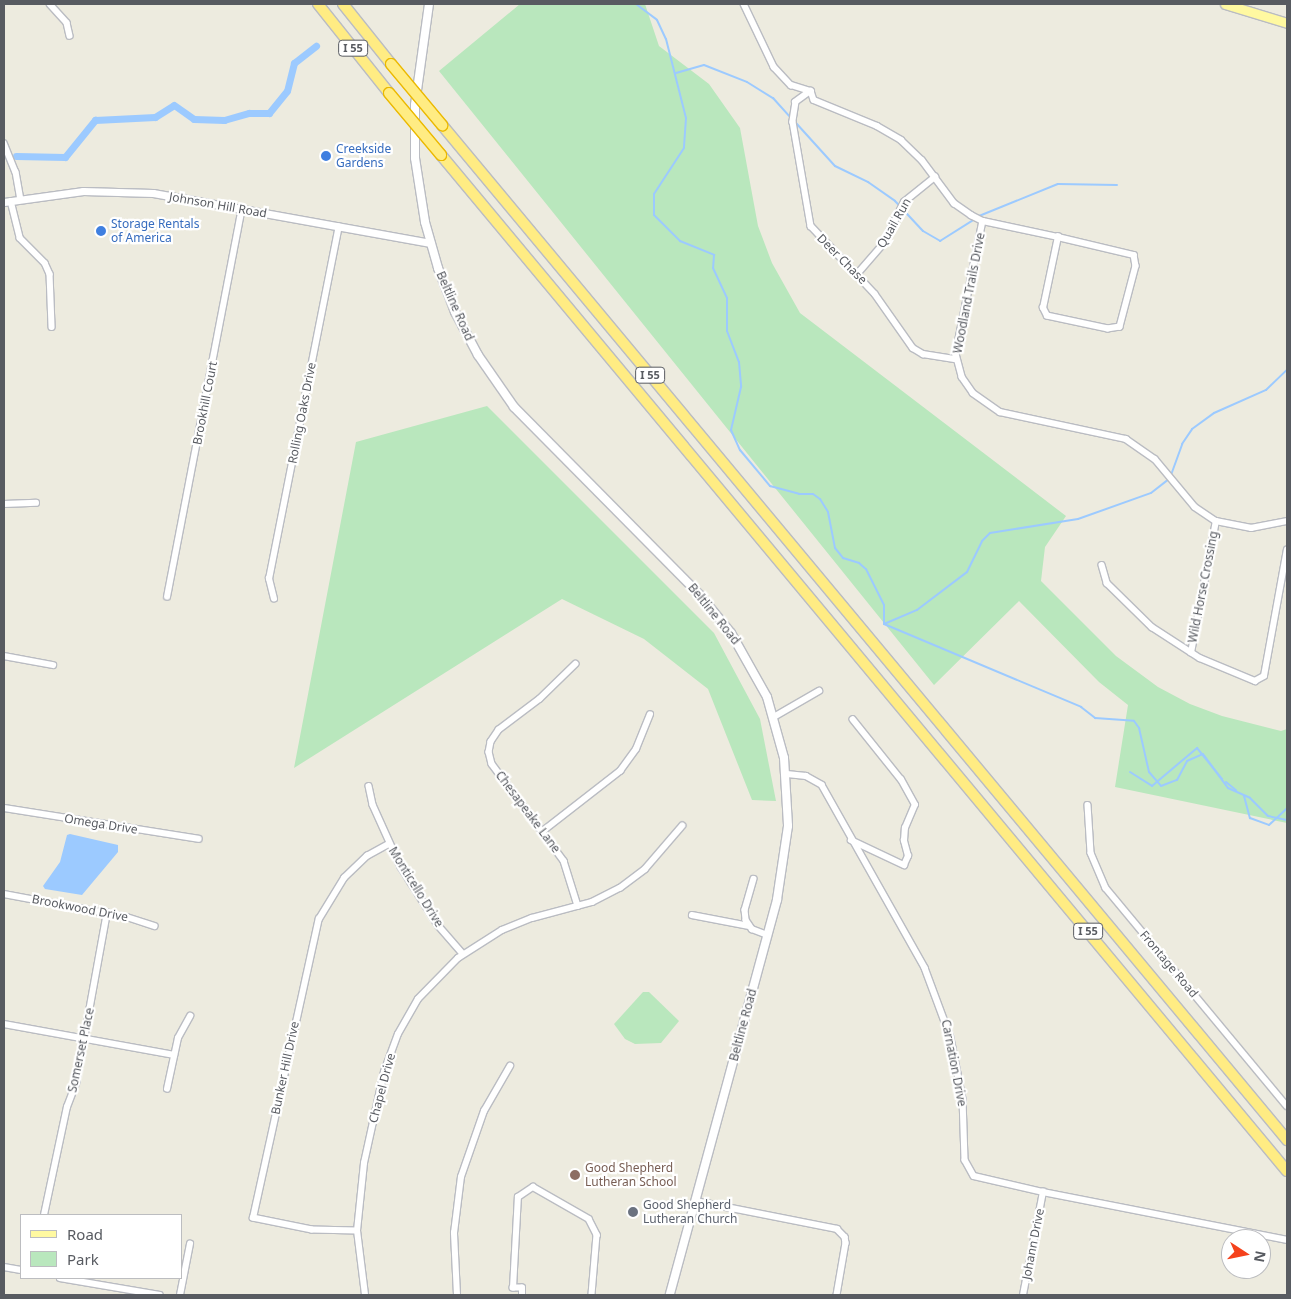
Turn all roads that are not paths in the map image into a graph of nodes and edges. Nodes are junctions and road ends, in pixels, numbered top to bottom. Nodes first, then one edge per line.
1 (50, 4) edge
2 (318, 4) edge
3 (343, 4) edge
4 (430, 4) edge
5 (744, 4) edge
6 (1225, 4) edge
7 (1287, 23) edge
8 (70, 36) dead end
9 (810, 91) junction
10 (4, 142) edge
11 (935, 177) junction
12 (21, 199) junction
13 (7, 201) edge
14 (242, 209) junction
15 (983, 221) junction
16 (339, 227) junction
17 (1058, 237) junction
18 (431, 243) junction
19 (858, 273) junction
20 (52, 327) dead end
21 (956, 359) junction
22 (36, 503) dead end
23 (4, 504) edge
24 (1216, 521) junction
25 (1287, 521) edge
26 (1287, 550) edge
27 (1102, 565) dead end
28 (166, 598) dead end
29 (274, 599) dead end
30 (1191, 653) junction
31 (4, 656) edge
32 (576, 664) dead end
33 (54, 665) dead end
34 (819, 691) dead end
35 (650, 715) dead end
36 (774, 717) junction
37 (854, 720) dead end
38 (787, 774) junction
39 (369, 786) dead end
40 (1088, 805) dead end
41 (4, 808) edge
42 (682, 826) dead end
43 (543, 831) junction
44 (199, 839) dead end
45 (851, 840) junction
46 (389, 844) junction
47 (754, 879) dead end
48 (4, 894) edge
49 (578, 906) junction
50 (107, 913) junction
51 (692, 915) dead end
52 (155, 926) dead end
53 (749, 926) junction
54 (768, 935) junction
55 (463, 954) junction
56 (190, 1016) dead end
57 (4, 1024) edge
58 (84, 1038) junction
59 (174, 1055) junction
60 (510, 1066) dead end
61 (167, 1089) dead end
62 (1287, 1106) edge
63 (1287, 1140) edge
64 (1287, 1171) edge
65 (1043, 1192) junction
66 (696, 1201) junction
67 (44, 1214) edge
68 (358, 1231) junction
69 (1287, 1240) edge
70 (190, 1244) dead end
71 (4, 1267) edge
72 (20, 1270) edge
73 (66, 1279) edge
74 (160, 1295) edge
75 (180, 1295) edge
76 (365, 1295) edge
77 (457, 1295) edge
78 (522, 1295) edge
79 (592, 1295) edge
80 (670, 1295) edge
81 (837, 1295) edge
82 (1023, 1295) edge

1 - 8 street
2 - 64 highway, I 55, bridge
3 - 63 highway, I 55, bridge
4 - 18 main road, Beltline Road
5 - 9 street
6 - 7 main road
9 - 11 street
9 - 19 street, Deer Chase
10 - 12 street
11 - 15 street
11 - 19 street, Quail Run
12 - 13 street, Johnson Hill Road
12 - 14 street, Johnson Hill Road
13 - 20 street
14 - 16 street, Johnson Hill Road
14 - 28 street, Brookhill Court
15 - 17 street
15 - 21 street, Woodland Trails Drive
16 - 18 street, Johnson Hill Road
16 - 29 street, Rolling Oaks Drive
17 - 17 street
18 - 36 main road, Beltline Road
19 - 21 street, Deer Chase
21 - 24 street, Woodland Trails Drive
22 - 23 street
24 - 25 street, Woodland Trails Drive
24 - 30 street, Wild Horse Crossing
26 - 30 street
27 - 30 street
31 - 33 street
32 - 43 street, Chesapeake Lane
34 - 36 street
35 - 43 street
36 - 38 main road, Beltline Road
37 - 45 street
38 - 45 street, Carnation Drive
38 - 54 main road, Beltline Road
39 - 46 street, Monticello Drive
40 - 62 street, Frontage Road
41 - 44 street, Omega Drive
42 - 49 street, Chapel Drive
43 - 49 street, Chesapeake Lane
45 - 65 street, Carnation Drive
46 - 55 street, Monticello Drive
46 - 68 street, Bunker Hill Drive
47 - 53 street
48 - 50 street, Brookwood Drive
49 - 55 street, Chapel Drive
50 - 52 street, Brookwood Drive
50 - 58 street, Somerset Place
51 - 53 street
53 - 54 street
54 - 66 main road, Beltline Road
55 - 68 street, Chapel Drive
56 - 59 street
57 - 58 street
58 - 59 street
58 - 67 street, Somerset Place
59 - 61 street
60 - 77 street
65 - 69 street, Carnation Drive
65 - 82 street, Johann Drive
66 - 80 main road, Beltline Road
66 - 81 street
68 - 76 street, Chapel Drive
70 - 75 street
71 - 72 street
73 - 74 street
78 - 79 street

